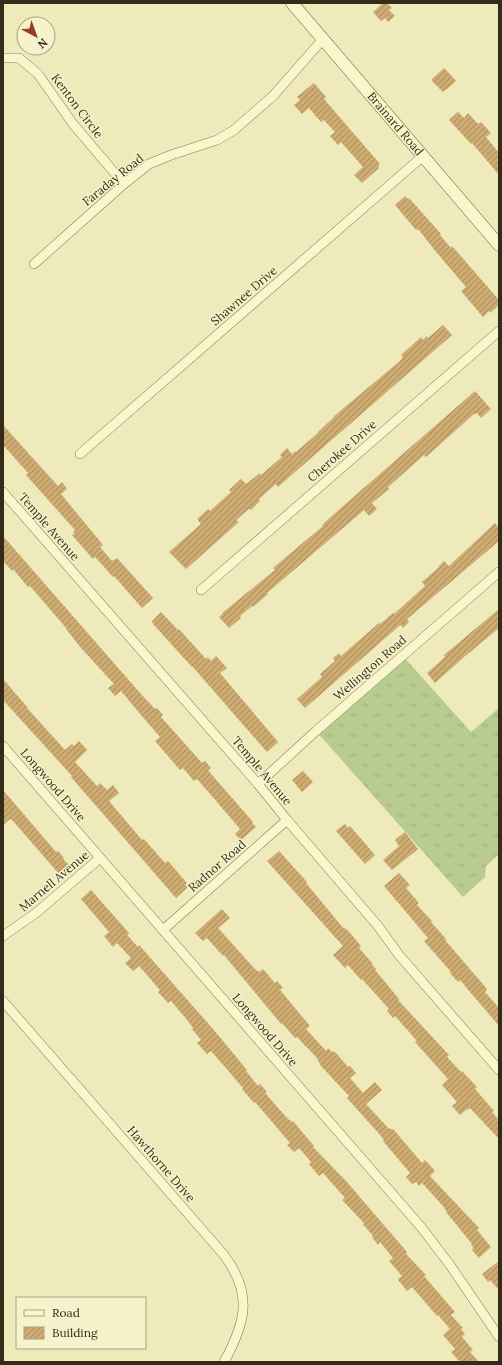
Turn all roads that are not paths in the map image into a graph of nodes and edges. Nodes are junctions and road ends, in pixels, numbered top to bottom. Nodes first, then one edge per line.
1 (292, 3) edge
2 (323, 39) junction
3 (3, 58) edge
4 (422, 157) junction
5 (124, 184) junction
6 (499, 245) edge
7 (34, 264) dead end
8 (499, 331) edge
9 (80, 454) dead end
10 (3, 492) edge
11 (499, 572) edge
12 (200, 590) dead end
13 (3, 746) edge
14 (258, 784) junction
15 (287, 820) junction
16 (100, 858) junction
17 (163, 930) junction
18 (3, 936) edge
19 (3, 1000) edge
20 (499, 1070) edge
21 (499, 1337) edge
22 (224, 1362) edge

1 - 2 main road, Brainard Road
2 - 4 main road, Brainard Road
2 - 5 street, Faraday Road
3 - 5 street, Kenton Circle
4 - 6 main road, Brainard Road
4 - 9 street, Shawnee Drive
5 - 7 street, Faraday Road
8 - 12 street, Cherokee Drive
10 - 14 street, Temple Avenue
11 - 14 street, Wellington Road
13 - 16 street, Longwood Drive
14 - 15 street, Temple Avenue
15 - 17 street, Radnor Road
15 - 20 street, Temple Avenue
16 - 17 street, Longwood Drive
16 - 18 street, Marnell Avenue
17 - 21 street, Longwood Drive
19 - 22 street, Hawthorne Drive

